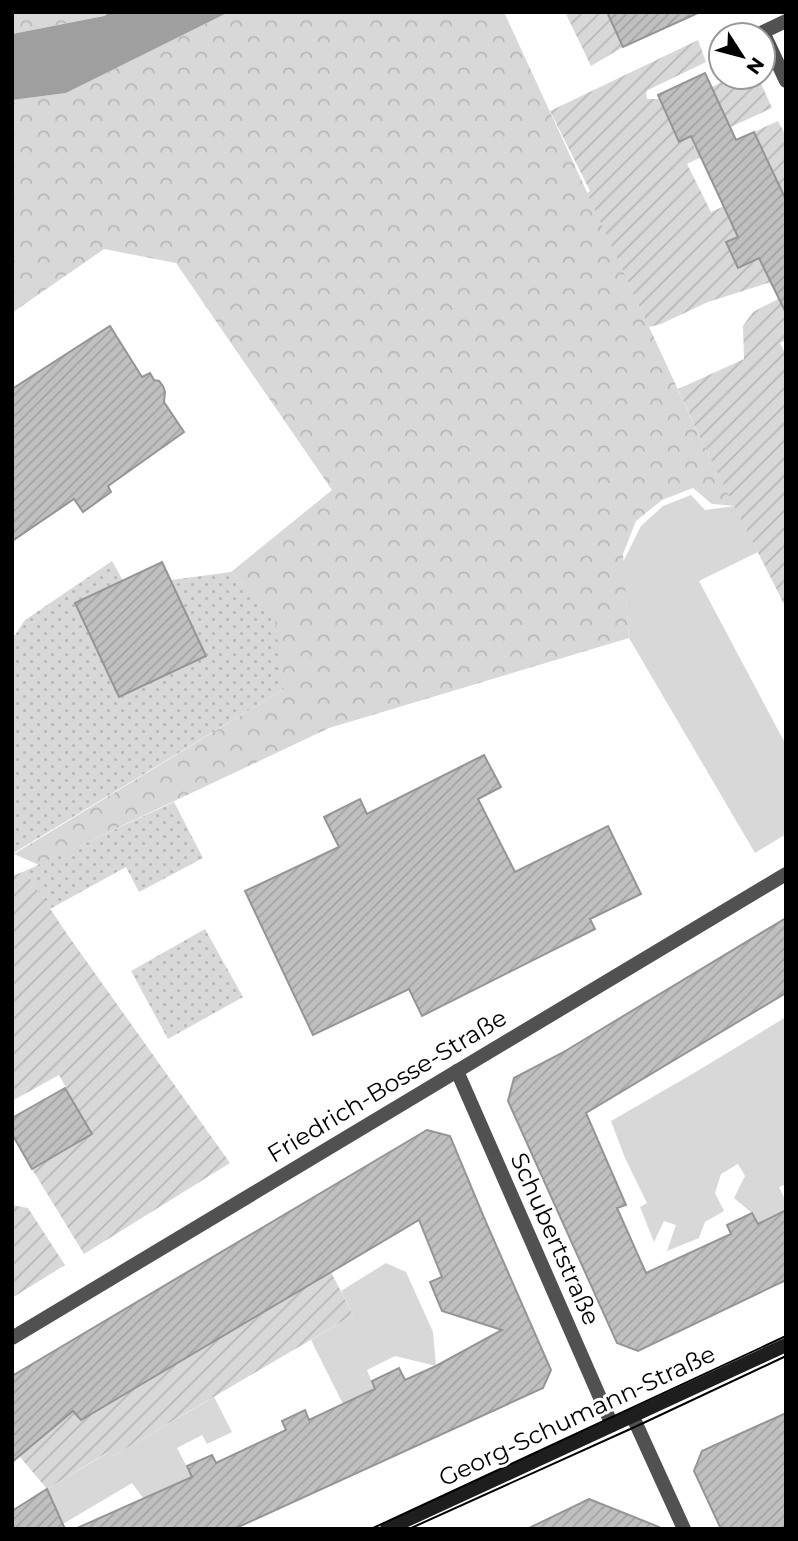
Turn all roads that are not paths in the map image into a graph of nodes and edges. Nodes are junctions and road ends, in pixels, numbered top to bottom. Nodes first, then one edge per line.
1 (786, 21) edge
2 (786, 82) edge
3 (786, 874) edge
4 (457, 1071) junction
5 (12, 1338) edge
6 (786, 1345) edge
7 (632, 1415) junction
8 (612, 1424) junction
9 (387, 1529) edge
10 (684, 1529) edge

1 - 2 street
3 - 4 street, Friedrich-Bosse-Straße
4 - 5 street, Friedrich-Bosse-Straße
4 - 8 street, Schubertstraße
6 - 7 main road, Georg-Schumann-Straße
7 - 8 main road, Georg-Schumann-Straße
7 - 10 street
8 - 9 main road, Georg-Schumann-Straße

